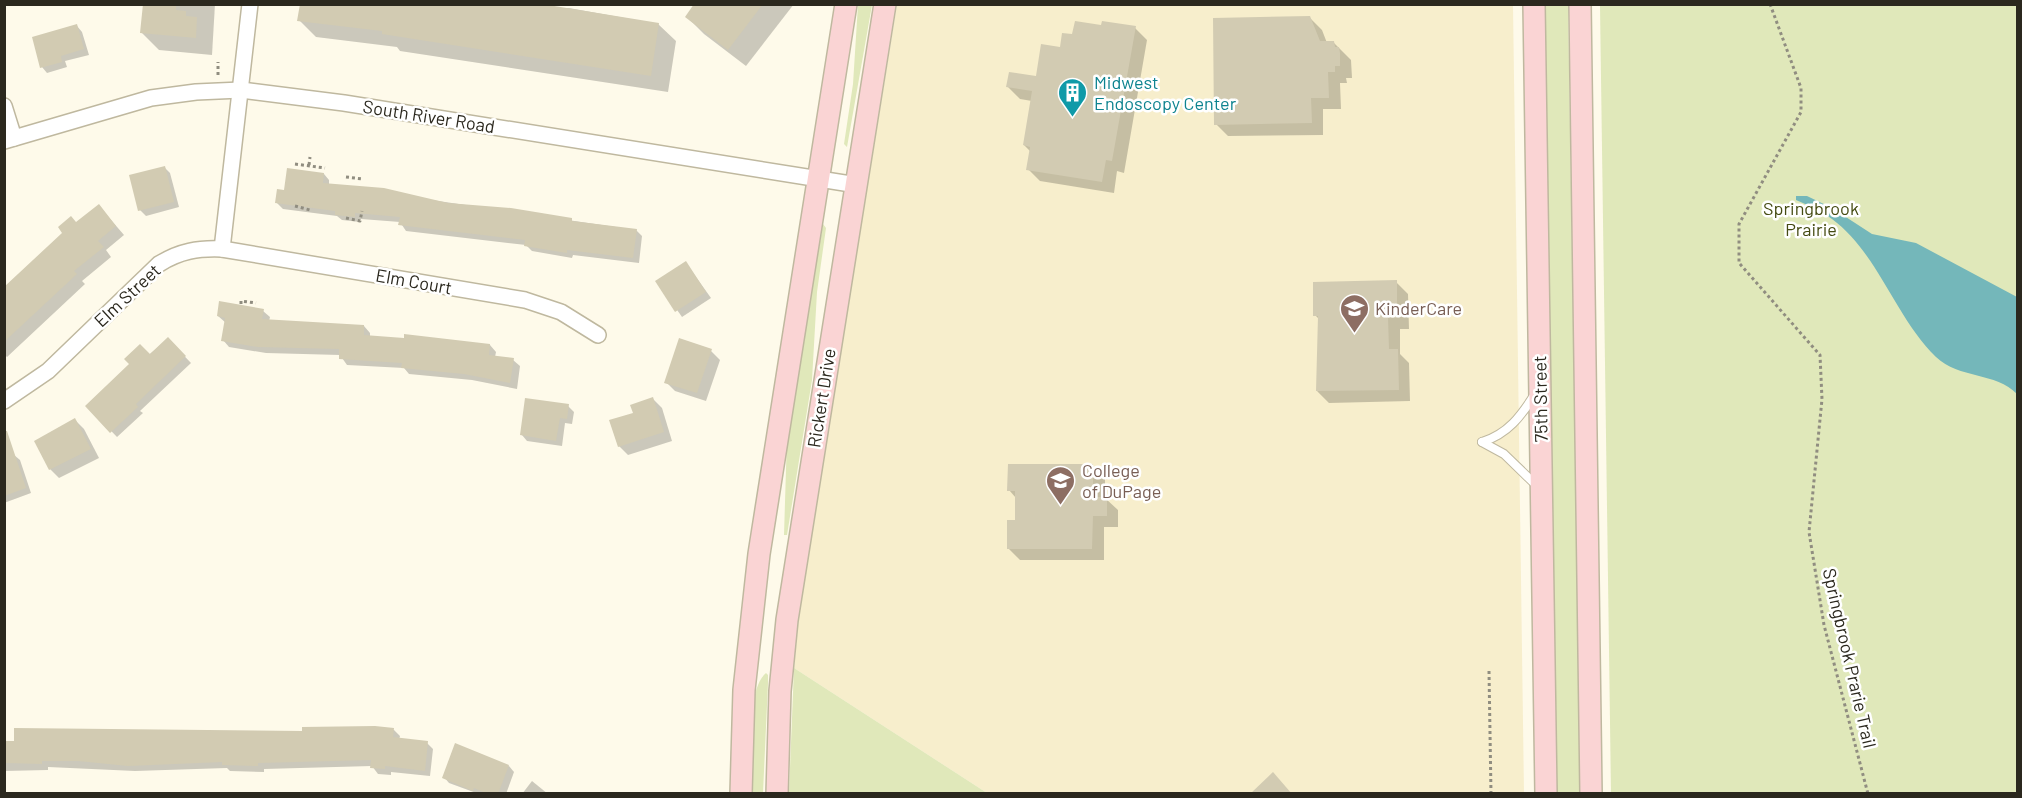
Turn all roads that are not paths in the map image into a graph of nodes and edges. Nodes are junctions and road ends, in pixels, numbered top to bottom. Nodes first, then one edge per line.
1 (250, 4) edge
2 (846, 4) edge
3 (885, 4) edge
4 (1534, 4) edge
5 (1580, 4) edge
6 (241, 90) junction
7 (4, 106) edge
8 (9, 139) edge
9 (818, 179) junction
10 (857, 185) junction
11 (222, 249) junction
12 (598, 335) dead end
13 (1540, 386) junction
14 (4, 401) edge
15 (1541, 490) junction
16 (741, 794) edge
17 (777, 794) edge
18 (1546, 794) edge
19 (1591, 794) edge

1 - 6 street
2 - 9 street, Rickert Drive
3 - 10 street, Rickert Drive
4 - 13 street, 75th Street
5 - 19 street
6 - 8 street, South River Road
6 - 9 street, South River Road
6 - 11 street
7 - 8 street
9 - 10 street, South River Road
9 - 16 street, Rickert Drive
10 - 17 street, Rickert Drive
11 - 12 street, Elm Court
11 - 14 street, Elm Street
13 - 15 street, 75th Street
13 - 15 lane
15 - 18 street, 75th Street

